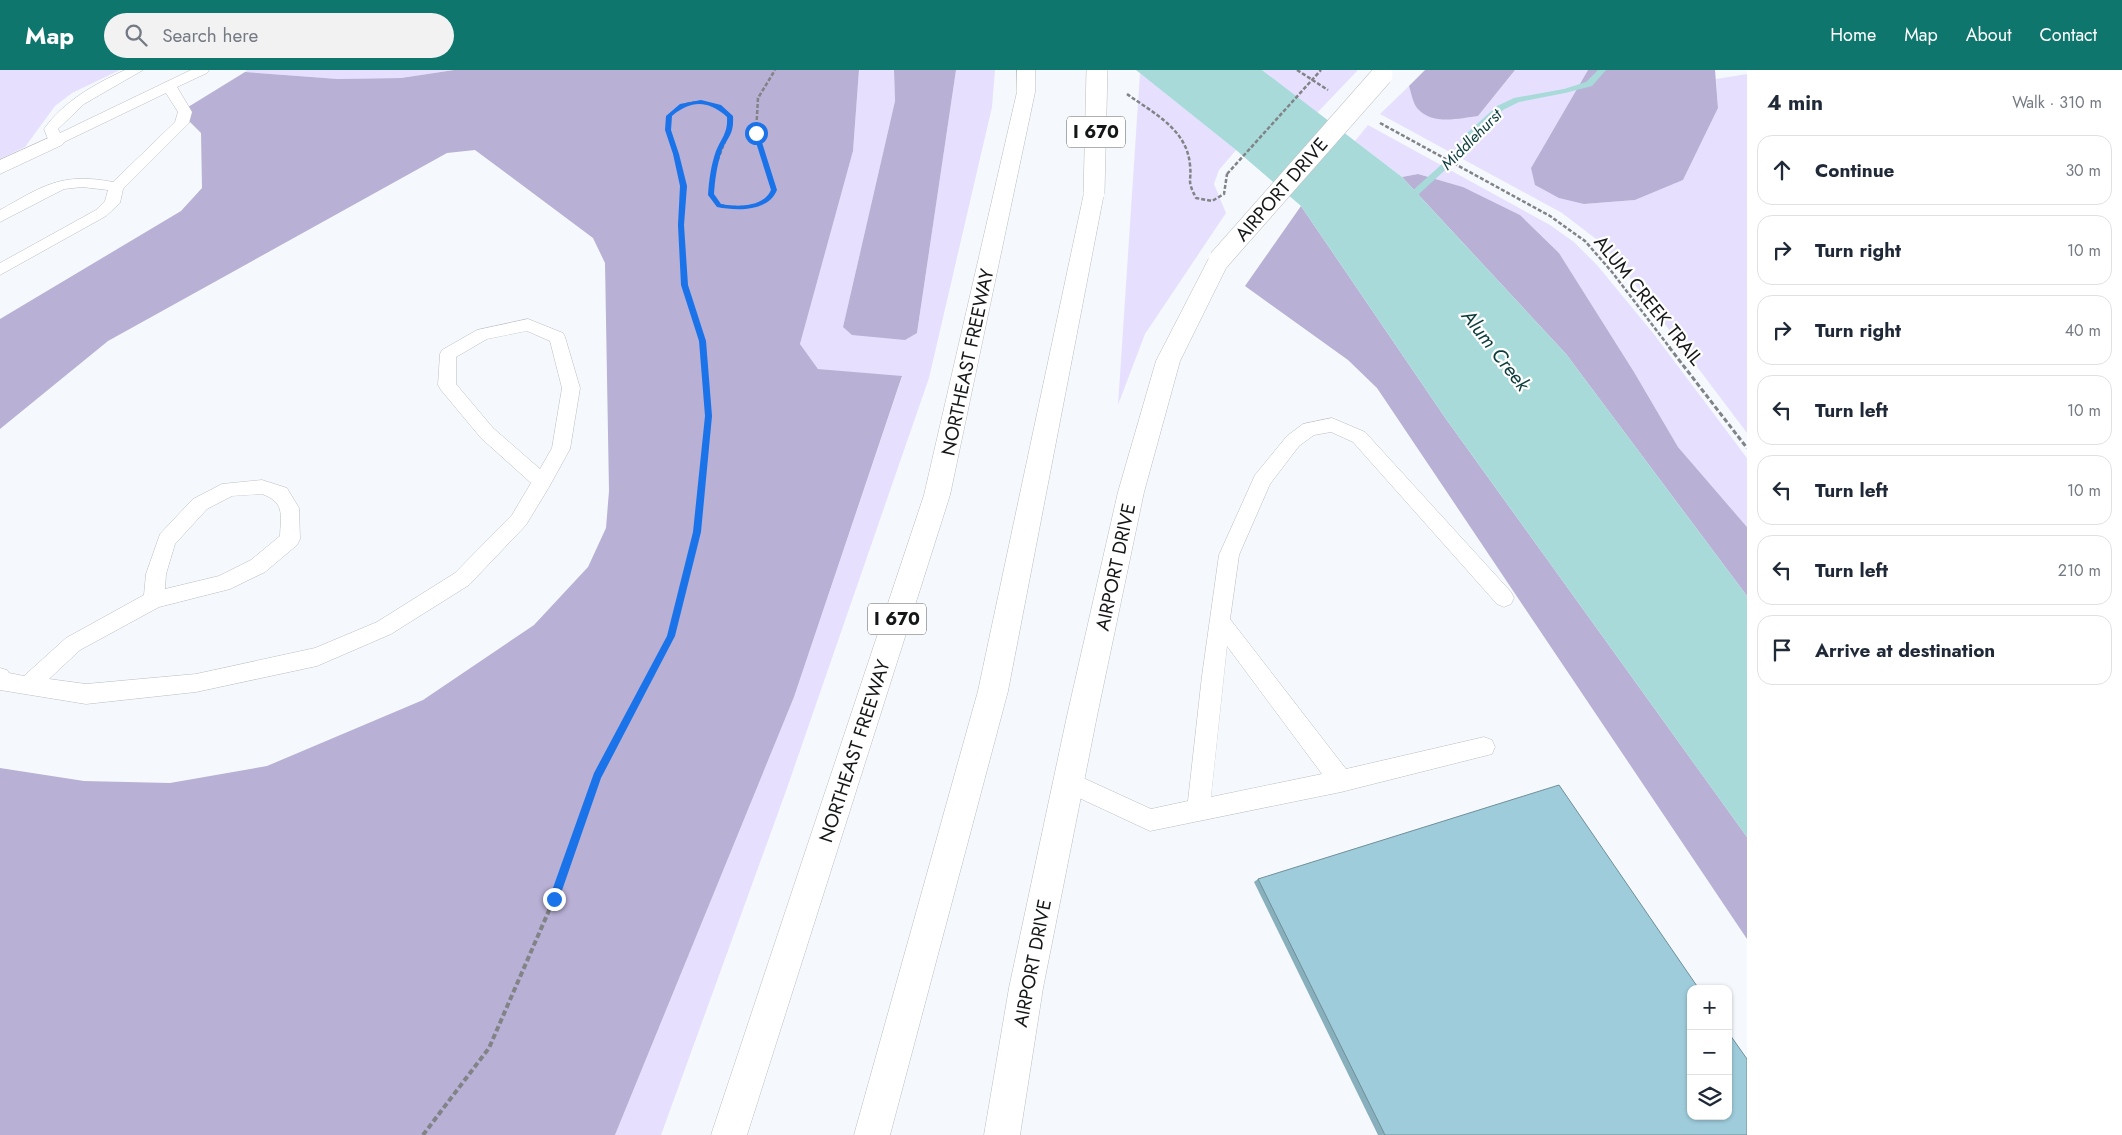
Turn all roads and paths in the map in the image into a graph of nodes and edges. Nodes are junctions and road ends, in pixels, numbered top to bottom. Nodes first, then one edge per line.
1 (136, 70) edge
2 (202, 70) edge
3 (775, 70) edge
4 (1097, 70) edge
5 (1321, 70) edge
6 (1384, 73) edge
7 (1026, 81) edge
8 (169, 86) junction
9 (1123, 92) dead end
10 (55, 141) junction
11 (1430, 150) dead end
12 (0, 168) edge
13 (116, 187) junction
14 (0, 217) edge
15 (0, 270) edge
16 (1747, 448) edge
17 (542, 482) junction
18 (1504, 598) dead end
19 (154, 600) junction
20 (1220, 621) junction
21 (1, 680) edge
22 (28, 685) junction
23 (1484, 747) dead end
24 (1342, 781) junction
25 (1068, 782) junction
26 (1198, 811) junction
27 (424, 1135) edge
28 (729, 1135) edge
29 (872, 1135) edge
30 (1002, 1135) edge

1 - 10 lane
2 - 8 lane
3 - 27 path
4 - 29 main road, I 670, bridge
5 - 9 path, bridge
6 - 25 main road, AIRPORT DRIVE, bridge
7 - 28 main road, NORTHEAST FREEWAY / I 670
8 - 10 lane
8 - 13 lane
10 - 12 main road
11 - 16 path, ALUM CREEK TRAIL
13 - 14 lane
13 - 15 lane
17 - 17 lane
17 - 22 lane
18 - 20 lane
19 - 19 lane
19 - 22 lane
20 - 24 lane
20 - 26 lane
21 - 22 lane
23 - 24 lane
24 - 26 lane
25 - 26 lane
25 - 30 main road, AIRPORT DRIVE

